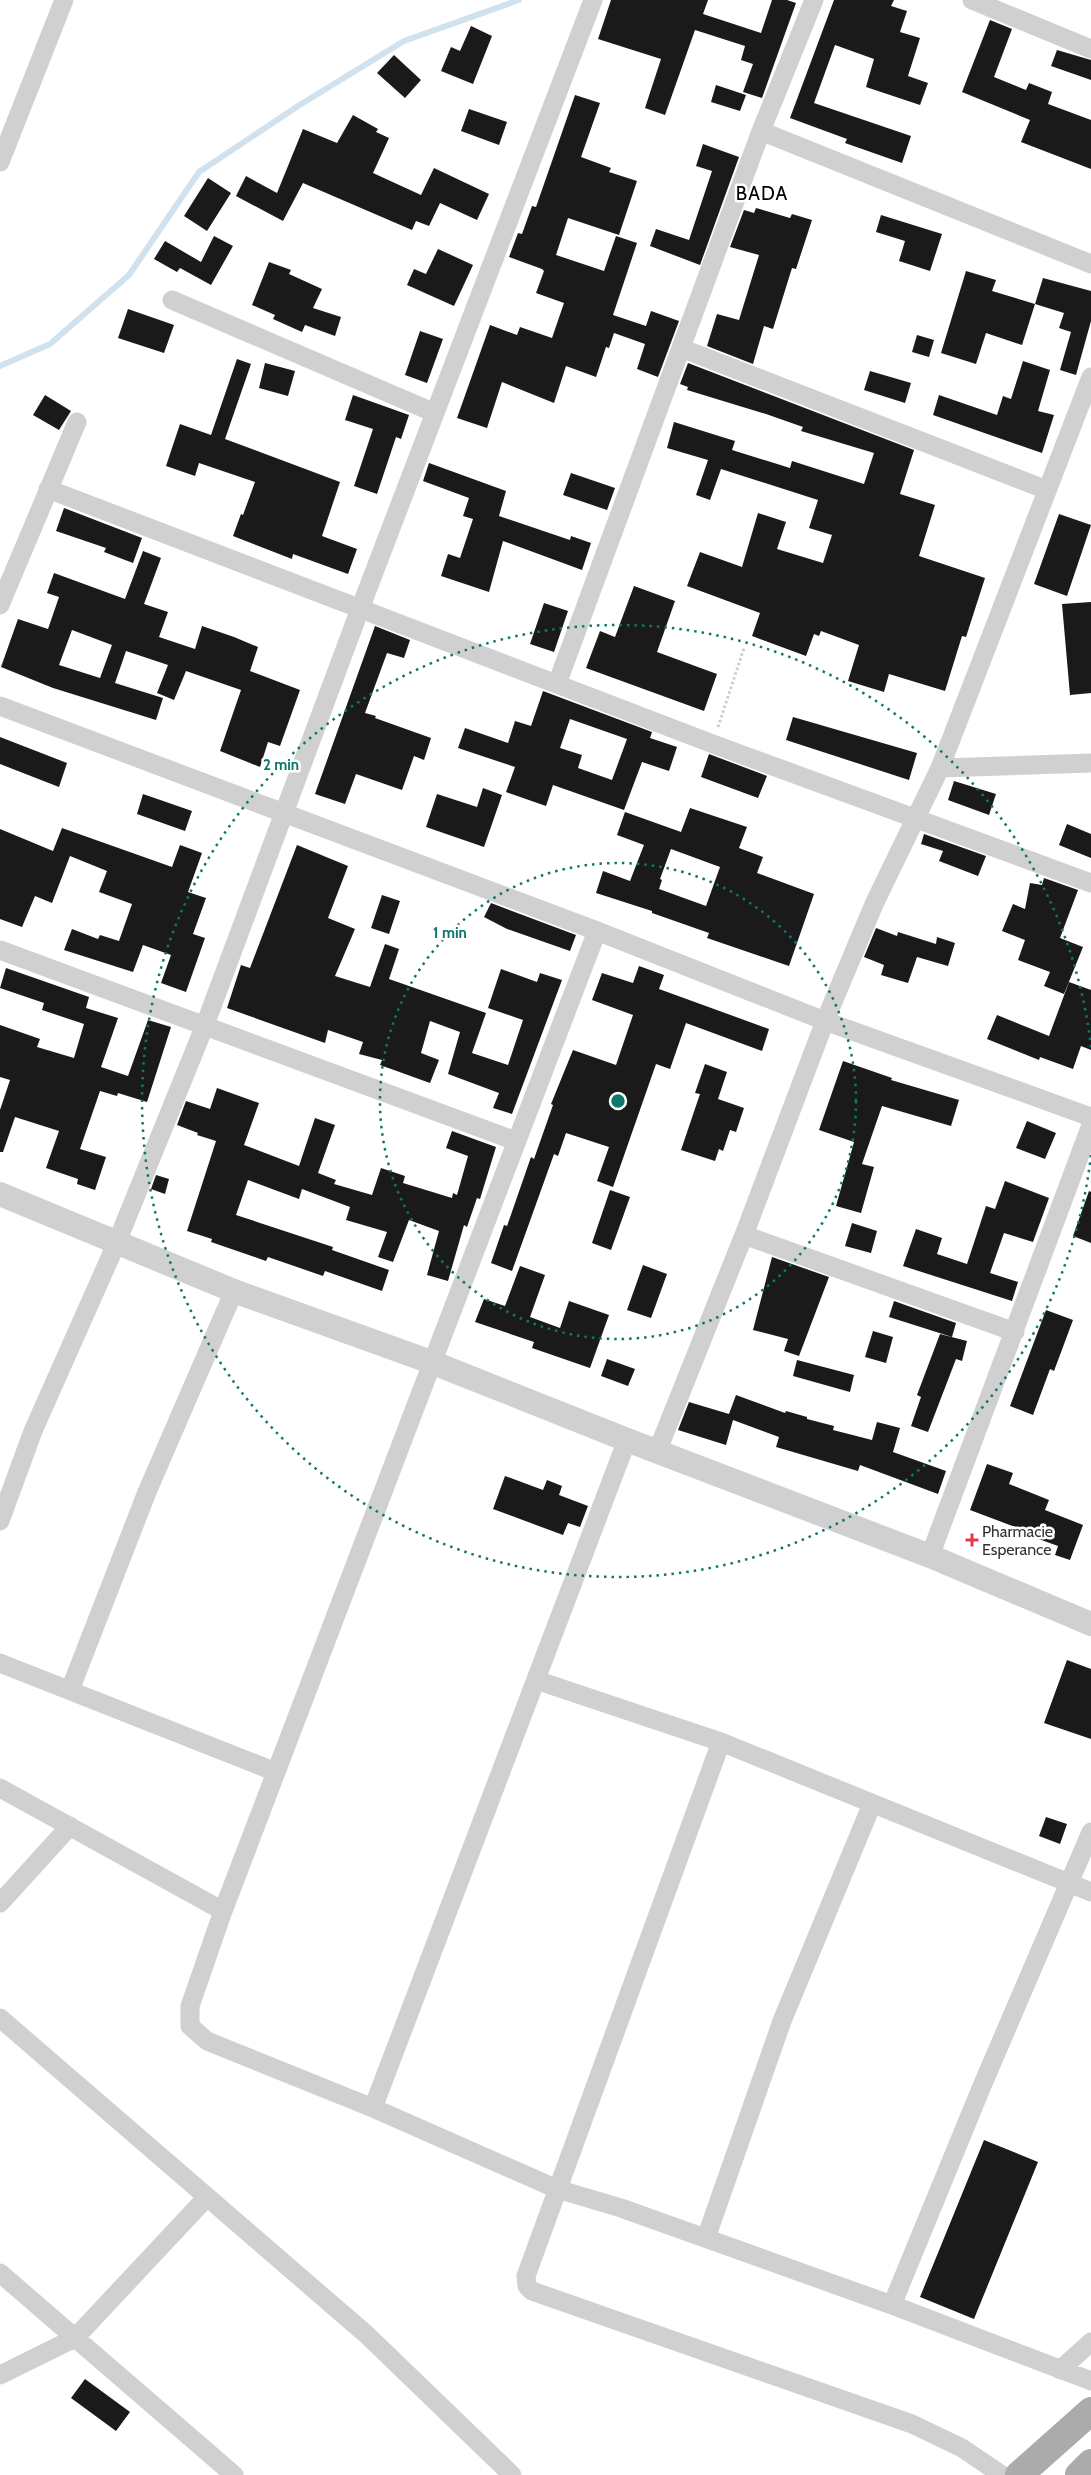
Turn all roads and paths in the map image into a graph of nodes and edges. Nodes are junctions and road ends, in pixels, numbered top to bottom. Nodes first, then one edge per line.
1 (64, 0) edge
2 (593, 0) edge
3 (814, 0) edge
4 (972, 0) edge
5 (1091, 49) edge
6 (761, 131) junction
7 (0, 162) edge
8 (1091, 264) edge
9 (172, 300) dead end
10 (681, 348) junction
11 (1091, 377) edge
12 (434, 413) junction
13 (77, 422) dead end
14 (48, 489) junction
15 (1047, 490) junction
16 (0, 605) edge
17 (360, 609) junction
18 (744, 648) dead end
19 (557, 684) junction
20 (0, 706) edge
21 (713, 744) junction
22 (1091, 763) edge
23 (940, 768) junction
24 (285, 812) junction
25 (916, 817) junction
26 (1091, 883) edge
27 (597, 931) junction
28 (0, 950) edge
29 (825, 1021) junction
30 (205, 1026) junction
31 (1091, 1117) edge
32 (1091, 1125) edge
33 (516, 1141) junction
34 (0, 1194) edge
35 (744, 1235) junction
36 (117, 1242) junction
37 (234, 1291) junction
38 (1015, 1332) junction
39 (431, 1362) junction
40 (626, 1440) junction
41 (657, 1452) junction
42 (0, 1521) edge
43 (930, 1556) junction
44 (1091, 1624) edge
45 (0, 1663) edge
46 (536, 1680) junction
47 (70, 1690) junction
48 (721, 1742) junction
49 (276, 1772) junction
50 (0, 1788) edge
51 (872, 1804) junction
52 (70, 1826) junction
53 (1091, 1832) edge
54 (1069, 1883) junction
55 (1091, 1892) edge
56 (0, 1903) edge
57 (224, 1911) junction
58 (0, 2018) edge
59 (373, 2108) junction
60 (556, 2189) junction
61 (207, 2197) junction
62 (706, 2238) junction
63 (0, 2273) edge
64 (892, 2305) junction
65 (75, 2338) junction
66 (1091, 2342) edge
67 (1060, 2370) junction
68 (0, 2375) edge
69 (1091, 2382) edge
70 (1091, 2411) edge
71 (1091, 2463) edge
72 (231, 2474) edge
73 (512, 2475) edge
74 (1002, 2475) edge
75 (1019, 2475) edge
76 (1079, 2475) edge

1 - 7 street
2 - 12 street
3 - 6 street
4 - 5 street
6 - 8 street
6 - 10 street
9 - 12 street
10 - 15 street
10 - 19 street
11 - 15 street
12 - 17 street
13 - 14 street
14 - 16 street
14 - 17 street
15 - 23 street
17 - 19 street
17 - 24 street
18 - 21 path
19 - 21 street
20 - 24 street
21 - 25 street
22 - 23 street
23 - 25 street
24 - 27 street
24 - 30 street
25 - 26 street
25 - 29 street
27 - 29 street
27 - 33 street
28 - 30 street
29 - 31 street
29 - 35 street
30 - 33 street
30 - 36 street
32 - 38 street
33 - 39 street
34 - 36 street
35 - 38 street
35 - 41 street
36 - 37 street
36 - 42 street
37 - 39 street
37 - 47 street
38 - 43 street
39 - 40 street
39 - 49 street
40 - 41 street
40 - 46 street
41 - 43 street
43 - 44 street
45 - 47 street
46 - 48 street
46 - 59 street
47 - 49 street
48 - 51 street
48 - 60 street
49 - 57 street
50 - 52 street
51 - 54 street
51 - 62 street
52 - 56 street
52 - 57 street
53 - 54 street
54 - 55 street
54 - 64 street
57 - 59 street
58 - 61 street
59 - 60 street
60 - 62 street
60 - 74 street
61 - 65 street
61 - 73 street
62 - 64 street
63 - 65 street
64 - 67 street
65 - 68 street
65 - 72 street
66 - 67 street
67 - 69 street
70 - 75 main road
71 - 76 main road

